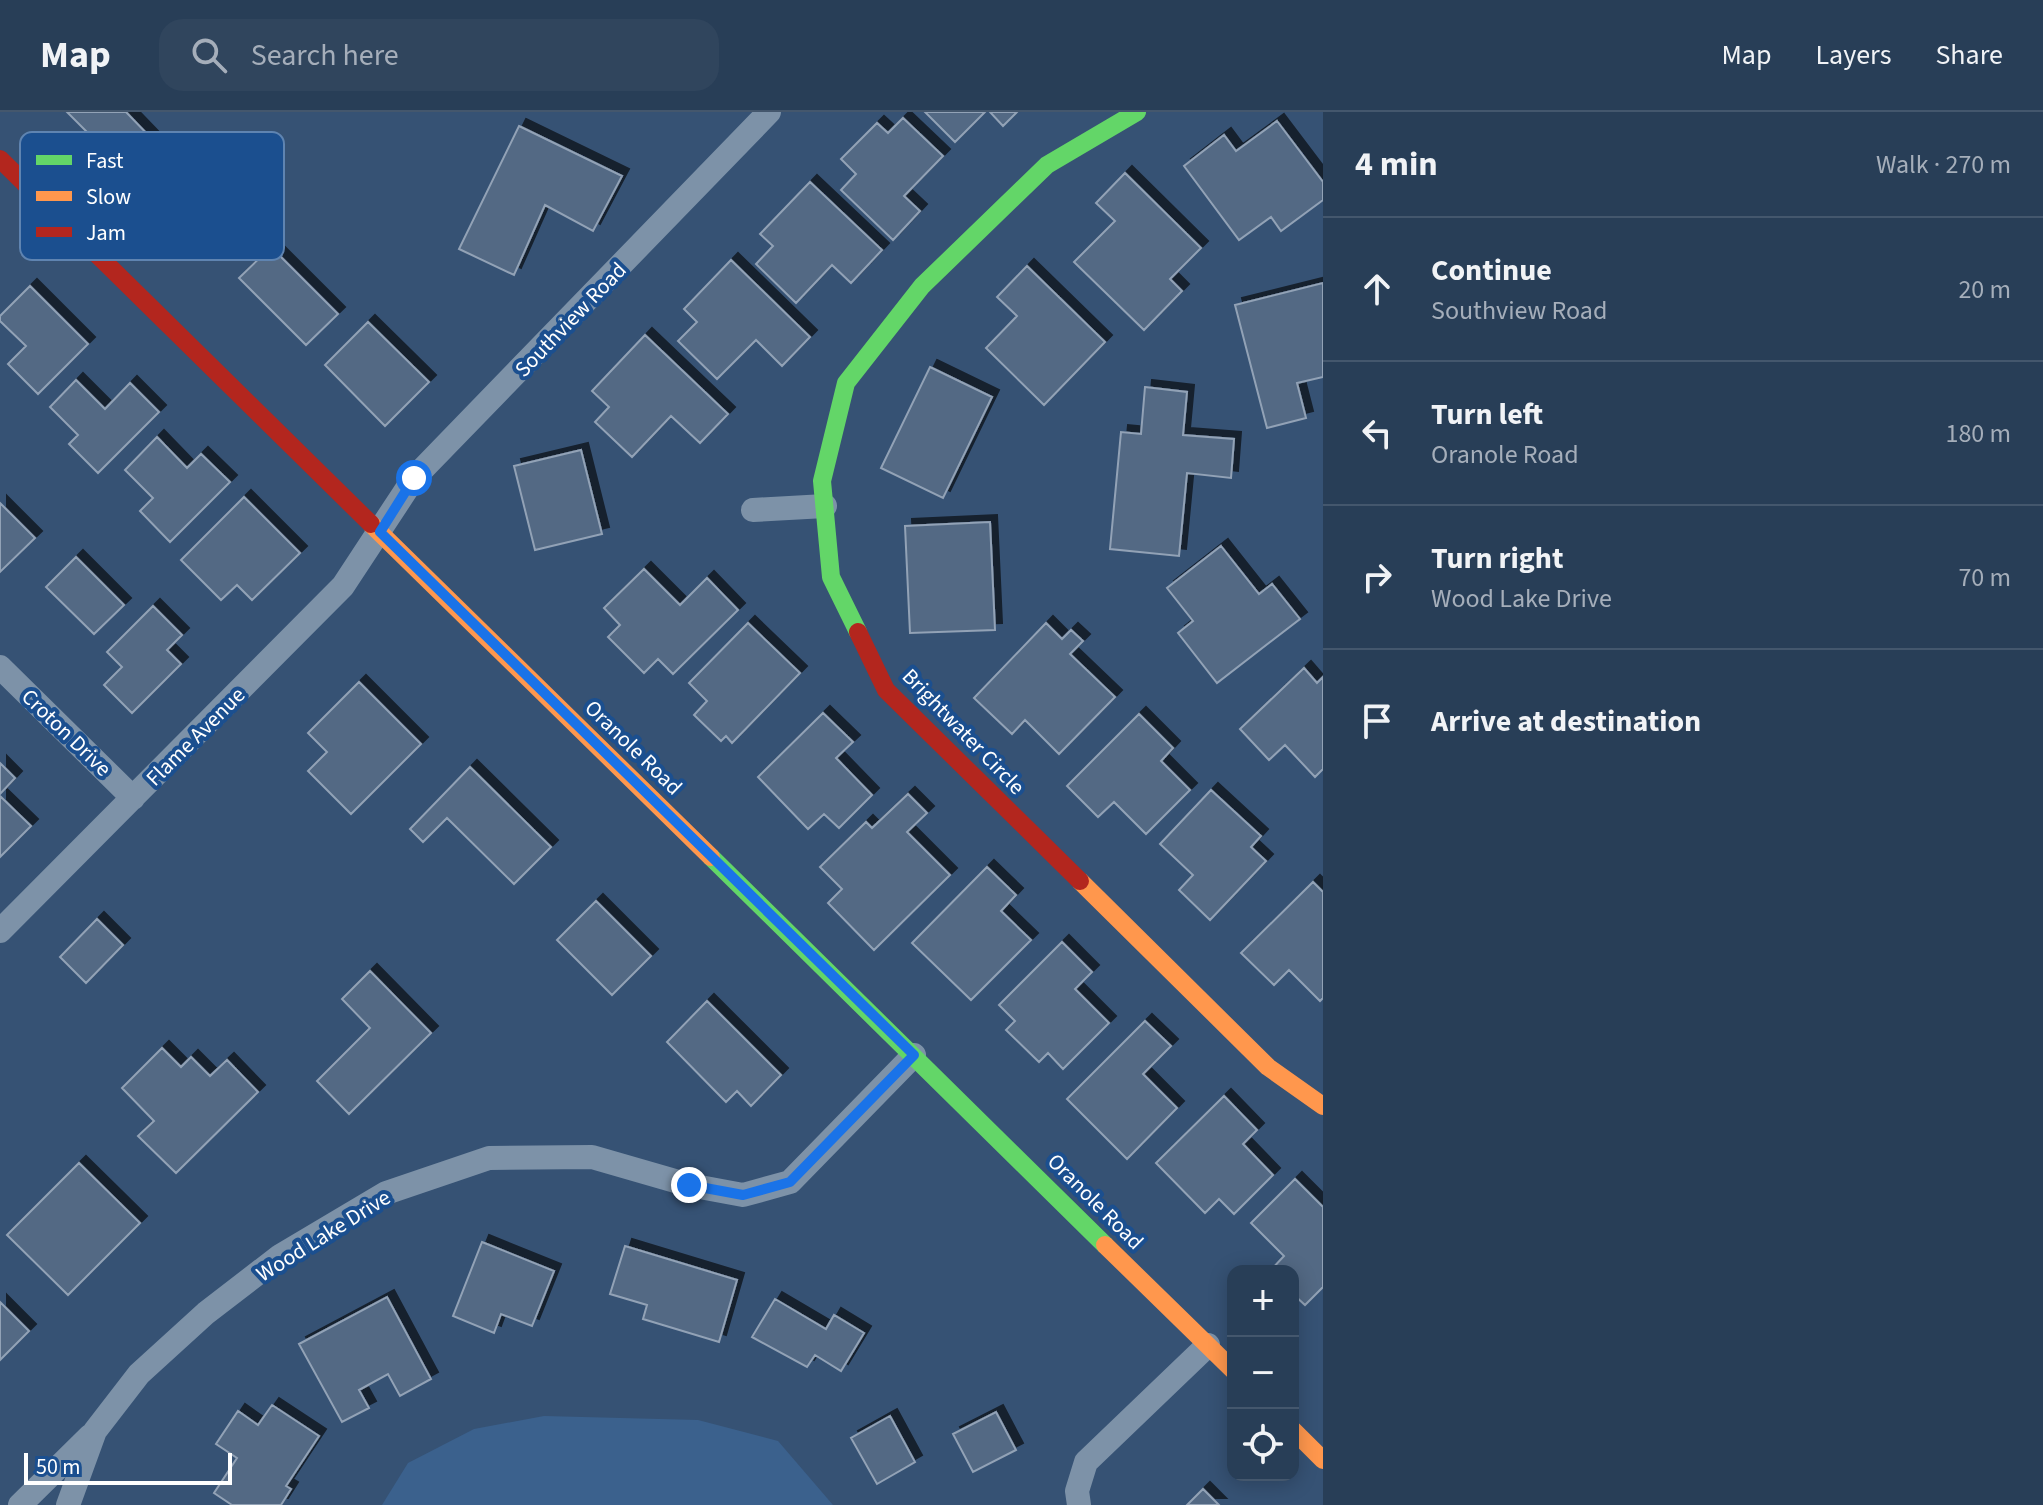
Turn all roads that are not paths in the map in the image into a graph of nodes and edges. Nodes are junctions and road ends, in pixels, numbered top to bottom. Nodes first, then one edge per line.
1 (769, 112) edge
2 (1137, 112) edge
3 (0, 159) edge
4 (20, 179) edge
5 (103, 260) edge
6 (825, 506) junction
7 (753, 510) dead end
8 (380, 532) junction
9 (0, 667) edge
10 (133, 798) junction
11 (0, 931) edge
12 (914, 1055) junction
13 (1323, 1106) edge
14 (1208, 1345) junction
15 (1227, 1364) edge
16 (95, 1431) junction
17 (1299, 1436) edge
18 (1323, 1460) edge
19 (20, 1505) edge
20 (68, 1505) edge
21 (1079, 1505) edge

1 - 8 street, Southview Road
2 - 6 street, Brightwater Circle
3 - 4 street, Oranole Road
5 - 8 street, Oranole Road
6 - 7 street
6 - 13 street, Brightwater Circle
8 - 10 street, Flame Avenue
8 - 12 street, Oranole Road
9 - 10 street, Croton Drive
10 - 11 street, Flame Avenue
12 - 14 street, Oranole Road
12 - 16 street, Wood Lake Drive
14 - 15 street, Oranole Road
14 - 21 street
16 - 19 street
16 - 20 street, Wood Lake Drive
17 - 18 street

